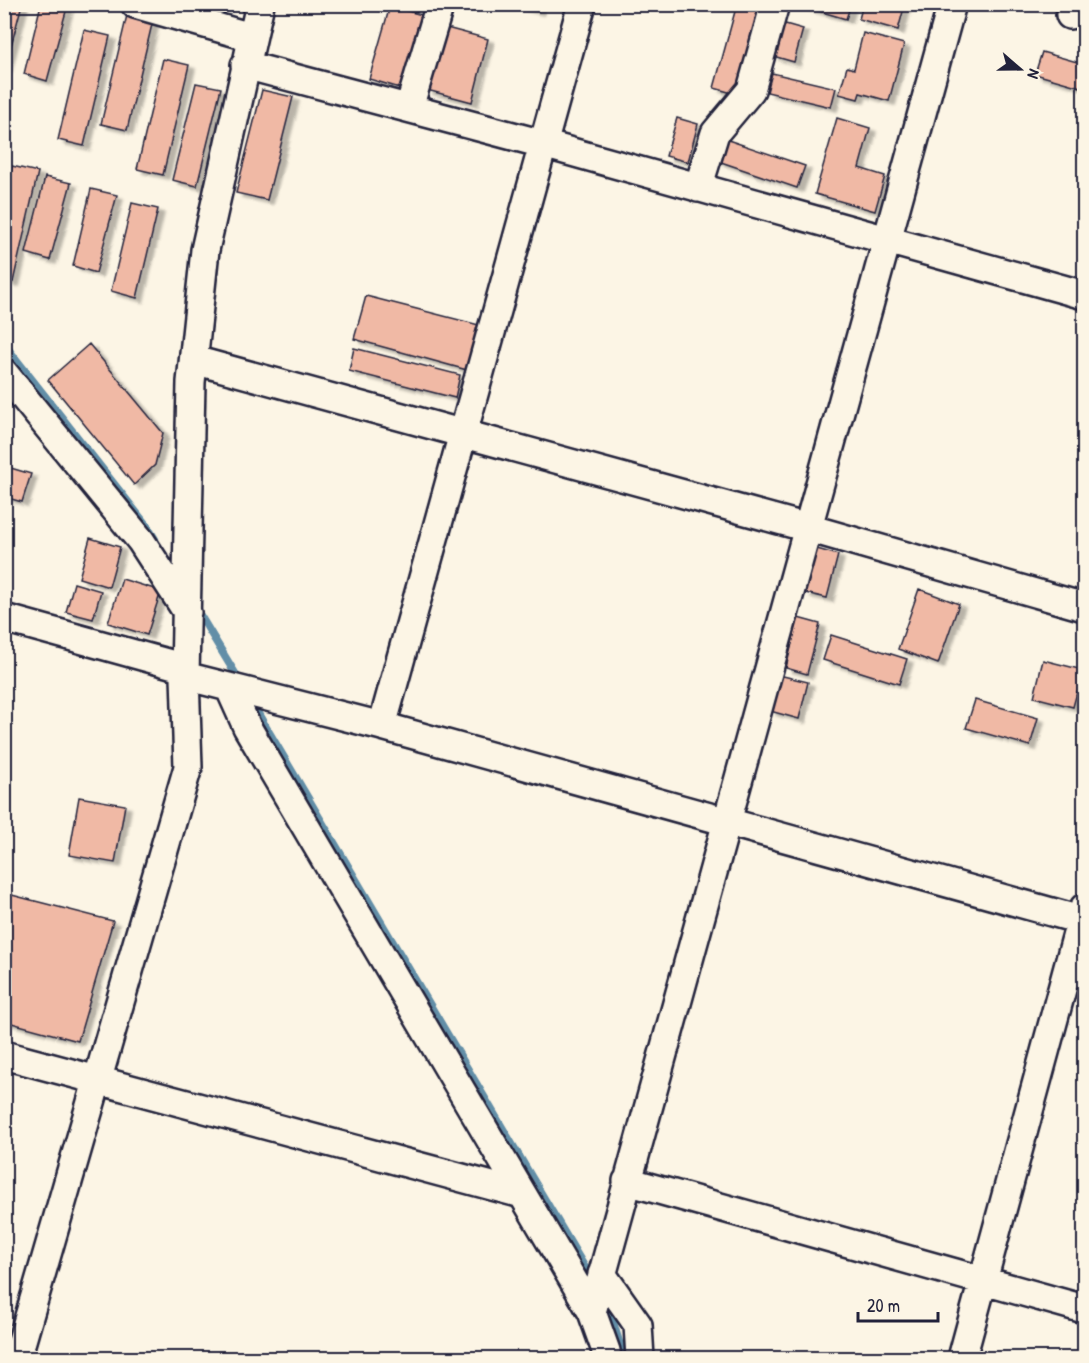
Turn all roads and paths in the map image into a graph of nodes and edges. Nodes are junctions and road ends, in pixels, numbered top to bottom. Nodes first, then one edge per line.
1 (135, 4) edge
2 (260, 4) edge
3 (440, 4) edge
4 (582, 4) edge
5 (775, 4) edge
6 (952, 4) edge
7 (251, 37) junction
8 (245, 64) junction
9 (410, 108) junction
10 (543, 144) junction
11 (698, 188) junction
12 (887, 241) junction
13 (1084, 296) edge
14 (194, 360) junction
15 (4, 374) edge
16 (462, 435) junction
17 (808, 528) junction
18 (1084, 606) edge
19 (187, 607) junction
20 (4, 618) edge
21 (185, 672) junction
22 (230, 688) junction
23 (382, 726) junction
24 (727, 822) junction
25 (1083, 916) edge
26 (4, 1055) edge
27 (97, 1081) junction
28 (627, 1181) junction
29 (522, 1194) junction
30 (984, 1281) junction
31 (597, 1290) junction
32 (1084, 1308) edge
33 (17, 1359) edge
34 (606, 1359) edge
35 (640, 1359) edge
36 (962, 1359) edge

1 - 7 street
2 - 7 street
3 - 9 street
4 - 10 street
5 - 11 street
6 - 12 street
7 - 8 street
8 - 9 street
8 - 14 street
9 - 10 street
10 - 11 street
10 - 16 street
11 - 12 street
12 - 13 street
12 - 17 street
14 - 16 street
14 - 19 street
15 - 19 street
16 - 17 street
16 - 23 street
17 - 18 street
17 - 24 street
19 - 21 street
20 - 21 street
21 - 22 street
21 - 27 street
22 - 23 street
22 - 29 street
23 - 24 street
24 - 25 street
24 - 28 street
25 - 30 street
26 - 27 street
27 - 29 street
27 - 33 street
28 - 30 street
28 - 31 street
29 - 31 street
30 - 32 street
30 - 36 street
31 - 34 street
31 - 35 street

